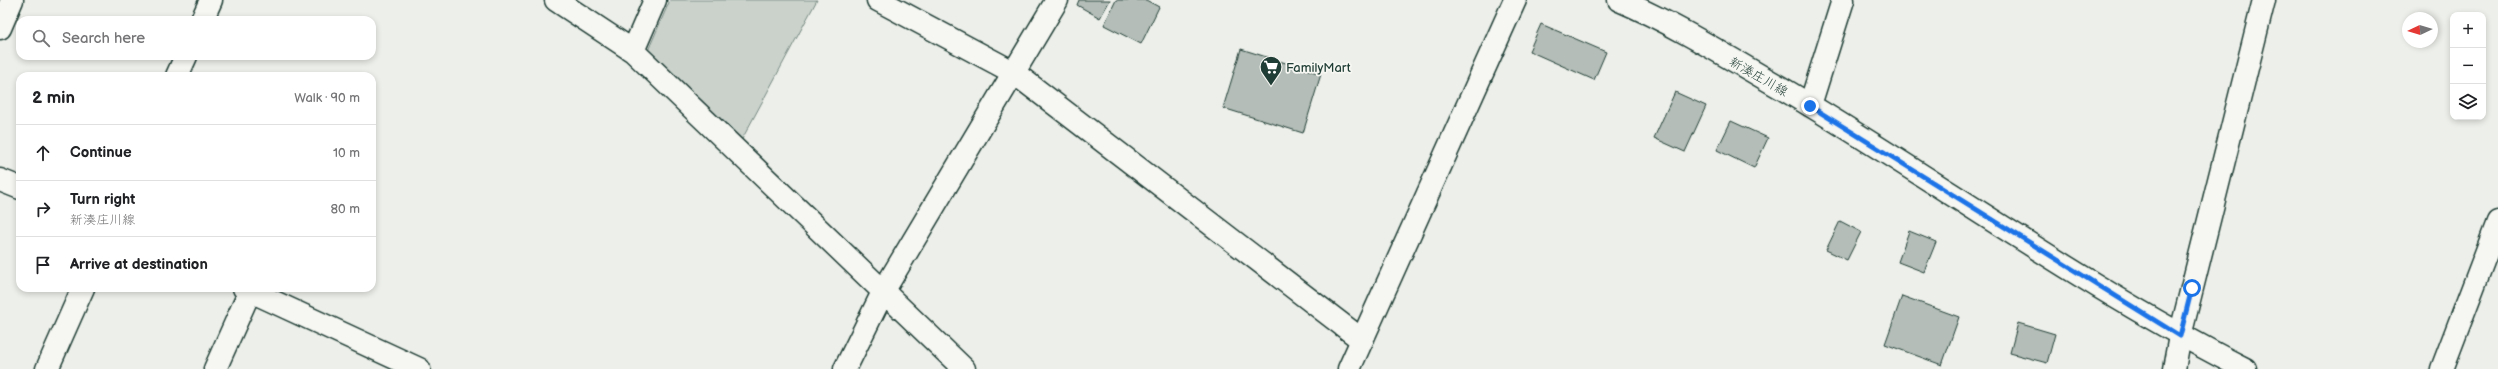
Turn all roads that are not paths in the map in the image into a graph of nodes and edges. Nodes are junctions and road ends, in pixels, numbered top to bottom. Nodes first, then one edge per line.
1 (12, 0) edge
2 (211, 0) edge
3 (556, 0) edge
4 (655, 0) edge
5 (878, 0) edge
6 (1056, 0) edge
7 (1515, 0) edge
8 (1619, 0) edge
9 (1844, 0) edge
10 (2264, 0) edge
11 (204, 16) edge
12 (0, 28) edge
13 (633, 51) junction
14 (184, 60) edge
15 (179, 72) edge
16 (1013, 72) junction
17 (1810, 106) junction
18 (0, 180) edge
19 (16, 186) edge
20 (2498, 222) edge
21 (884, 290) junction
22 (81, 292) edge
23 (246, 292) edge
24 (253, 292) edge
25 (2180, 336) junction
26 (1362, 340) junction
27 (47, 369) edge
28 (215, 369) edge
29 (419, 369) edge
30 (845, 369) edge
31 (964, 369) edge
32 (1349, 369) edge
33 (2174, 369) edge
34 (2245, 369) edge
35 (2442, 369) edge

1 - 12 street
2 - 11 street
3 - 13 street
4 - 13 street
5 - 16 street
6 - 16 street
7 - 26 street
8 - 17 street, 新湊庄川線
9 - 17 street
10 - 25 street
13 - 21 street
14 - 15 street
16 - 21 street
16 - 26 street
17 - 25 street, 新湊庄川線
18 - 19 street
20 - 35 street
21 - 30 street
21 - 31 street
22 - 27 street
23 - 28 street
24 - 29 street
25 - 33 street
25 - 34 street, 新湊庄川線
26 - 32 street

